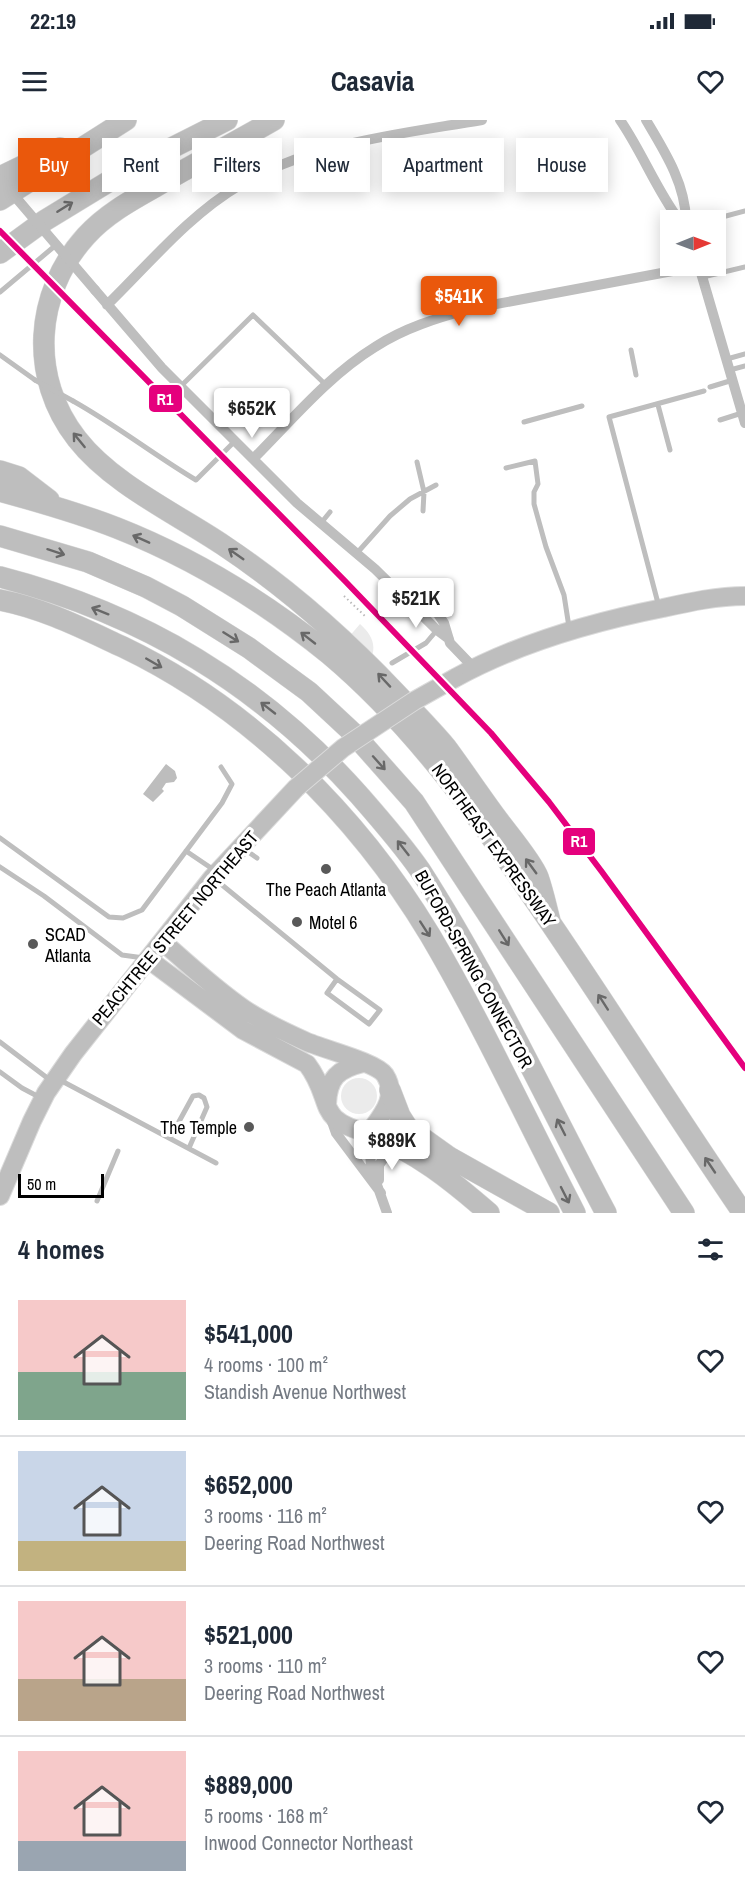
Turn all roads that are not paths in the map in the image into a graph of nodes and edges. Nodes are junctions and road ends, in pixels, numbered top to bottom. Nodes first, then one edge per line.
1 (120, 120) edge
2 (126, 120) edge
3 (227, 120) edge
4 (274, 120) edge
5 (482, 120) edge
6 (620, 120) edge
7 (646, 120) edge
8 (0, 178) edge
9 (0, 200) edge
10 (672, 210) edge
11 (685, 210) edge
12 (745, 211) edge
13 (726, 216) edge
14 (56, 245) junction
15 (0, 253) edge
16 (745, 267) edge
17 (726, 268) edge
18 (665, 276) edge
19 (702, 276) edge
20 (0, 292) edge
21 (107, 305) junction
22 (631, 350) dead end
23 (745, 354) edge
24 (0, 355) edge
25 (745, 366) edge
26 (730, 370) junction
27 (636, 375) dead end
28 (326, 385) junction
29 (180, 386) junction
30 (710, 387) dead end
31 (704, 391) dead end
32 (658, 405) junction
33 (582, 406) dead end
34 (744, 418) edge
35 (720, 420) dead end
36 (524, 422) dead end
37 (235, 441) junction
38 (670, 450) dead end
39 (252, 459) junction
40 (417, 462) dead end
41 (506, 468) dead end
42 (0, 471) edge
43 (436, 485) dead end
44 (0, 491) edge
45 (424, 492) junction
46 (59, 508) junction
47 (423, 511) dead end
48 (330, 512) dead end
49 (321, 523) junction
50 (0, 536) edge
51 (357, 554) junction
52 (0, 578) edge
53 (402, 594) junction
54 (745, 596) edge
55 (0, 600) edge
56 (659, 608) junction
57 (437, 630) junction
58 (569, 631) junction
59 (449, 639) junction
60 (392, 663) dead end
61 (474, 668) junction
62 (221, 767) dead end
63 (0, 838) edge
64 (240, 846) junction
65 (186, 850) junction
66 (257, 858) dead end
67 (0, 867) edge
68 (214, 875) junction
69 (550, 921) junction
70 (163, 942) junction
71 (148, 959) junction
72 (338, 979) junction
73 (0, 1042) edge
74 (363, 1063) junction
75 (0, 1072) edge
76 (55, 1081) junction
77 (390, 1090) junction
78 (43, 1099) junction
79 (328, 1109) junction
80 (369, 1132) junction
81 (170, 1138) junction
82 (401, 1147) junction
83 (189, 1148) junction
84 (118, 1151) dead end
85 (216, 1163) dead end
86 (2, 1186) edge
87 (381, 1192) junction
88 (97, 1201) dead end
89 (387, 1213) edge
90 (489, 1213) edge
91 (549, 1213) edge
92 (575, 1213) edge
93 (606, 1213) edge
94 (684, 1213) edge
95 (743, 1213) edge

1 - 8 highway
2 - 9 highway
15 -> 3 highway
69 -> 4 highway
5 - 21 street
6 - 10 street
7 - 11 street
8 - 14 street, bridge
12 - 13 lane
14 - 20 lane
14 - 21 street, bridge
16 - 17 lane
18 - 28 street
19 - 26 street
21 - 29 street
22 - 27 lane
23 - 26 lane
24 - 37 lane, bridge
25 - 26 lane
26 - 30 lane
26 - 34 street
28 - 29 lane
28 - 39 street
29 - 37 street
31 - 32 lane
32 - 38 lane
32 - 56 lane
33 - 36 lane
34 - 35 lane
37 - 39 street
39 - 49 street
40 - 45 lane
41 - 58 lane
42 - 46 highway
43 - 45 lane
44 - 46 highway, NORTHEAST EXPRESSWAY
45 - 47 lane
45 - 51 lane
69 -> 46 highway, NORTHEAST EXPRESSWAY
48 - 49 lane
49 - 51 street
50 -> 94 highway
51 - 53 street
93 -> 52 highway, BUFORD-SPRING CONNECTOR
53 - 57 street
53 - 59 street
54 - 56 main road, PEACHTREE STREET NORTHEAST
55 -> 92 highway, BUFORD-SPRING CONNECTOR
56 - 58 main road, PEACHTREE STREET NORTHEAST
57 - 59 street
57 - 60 lane
58 - 61 main road, PEACHTREE STREET NORTHEAST
59 - 61 street
61 - 64 main road, PEACHTREE STREET NORTHEAST, bridge
62 - 65 lane
63 - 65 lane
64 - 66 lane
64 - 68 main road, PEACHTREE STREET NORTHEAST
65 - 68 lane
67 - 71 lane
68 - 70 main road, PEACHTREE STREET NORTHEAST
68 - 72 lane
95 -> 69 highway, NORTHEAST EXPRESSWAY
70 - 71 main road, PEACHTREE STREET NORTHEAST
70 - 74 main road
71 - 76 main road, PEACHTREE STREET NORTHEAST
71 - 79 main road
72 - 72 lane
73 - 76 lane
74 - 77 main road
74 - 79 main road
75 - 78 lane
76 - 78 main road, PEACHTREE STREET NORTHEAST
76 - 81 lane
77 - 80 main road
77 - 91 highway
78 - 86 main road, PEACHTREE STREET NORTHEAST
79 - 80 main road
79 - 87 street
80 - 82 highway
80 - 87 street
81 - 83 lane
81 - 83 lane
82 - 87 street
82 - 90 highway
83 - 85 lane
84 - 88 lane
87 - 89 street

